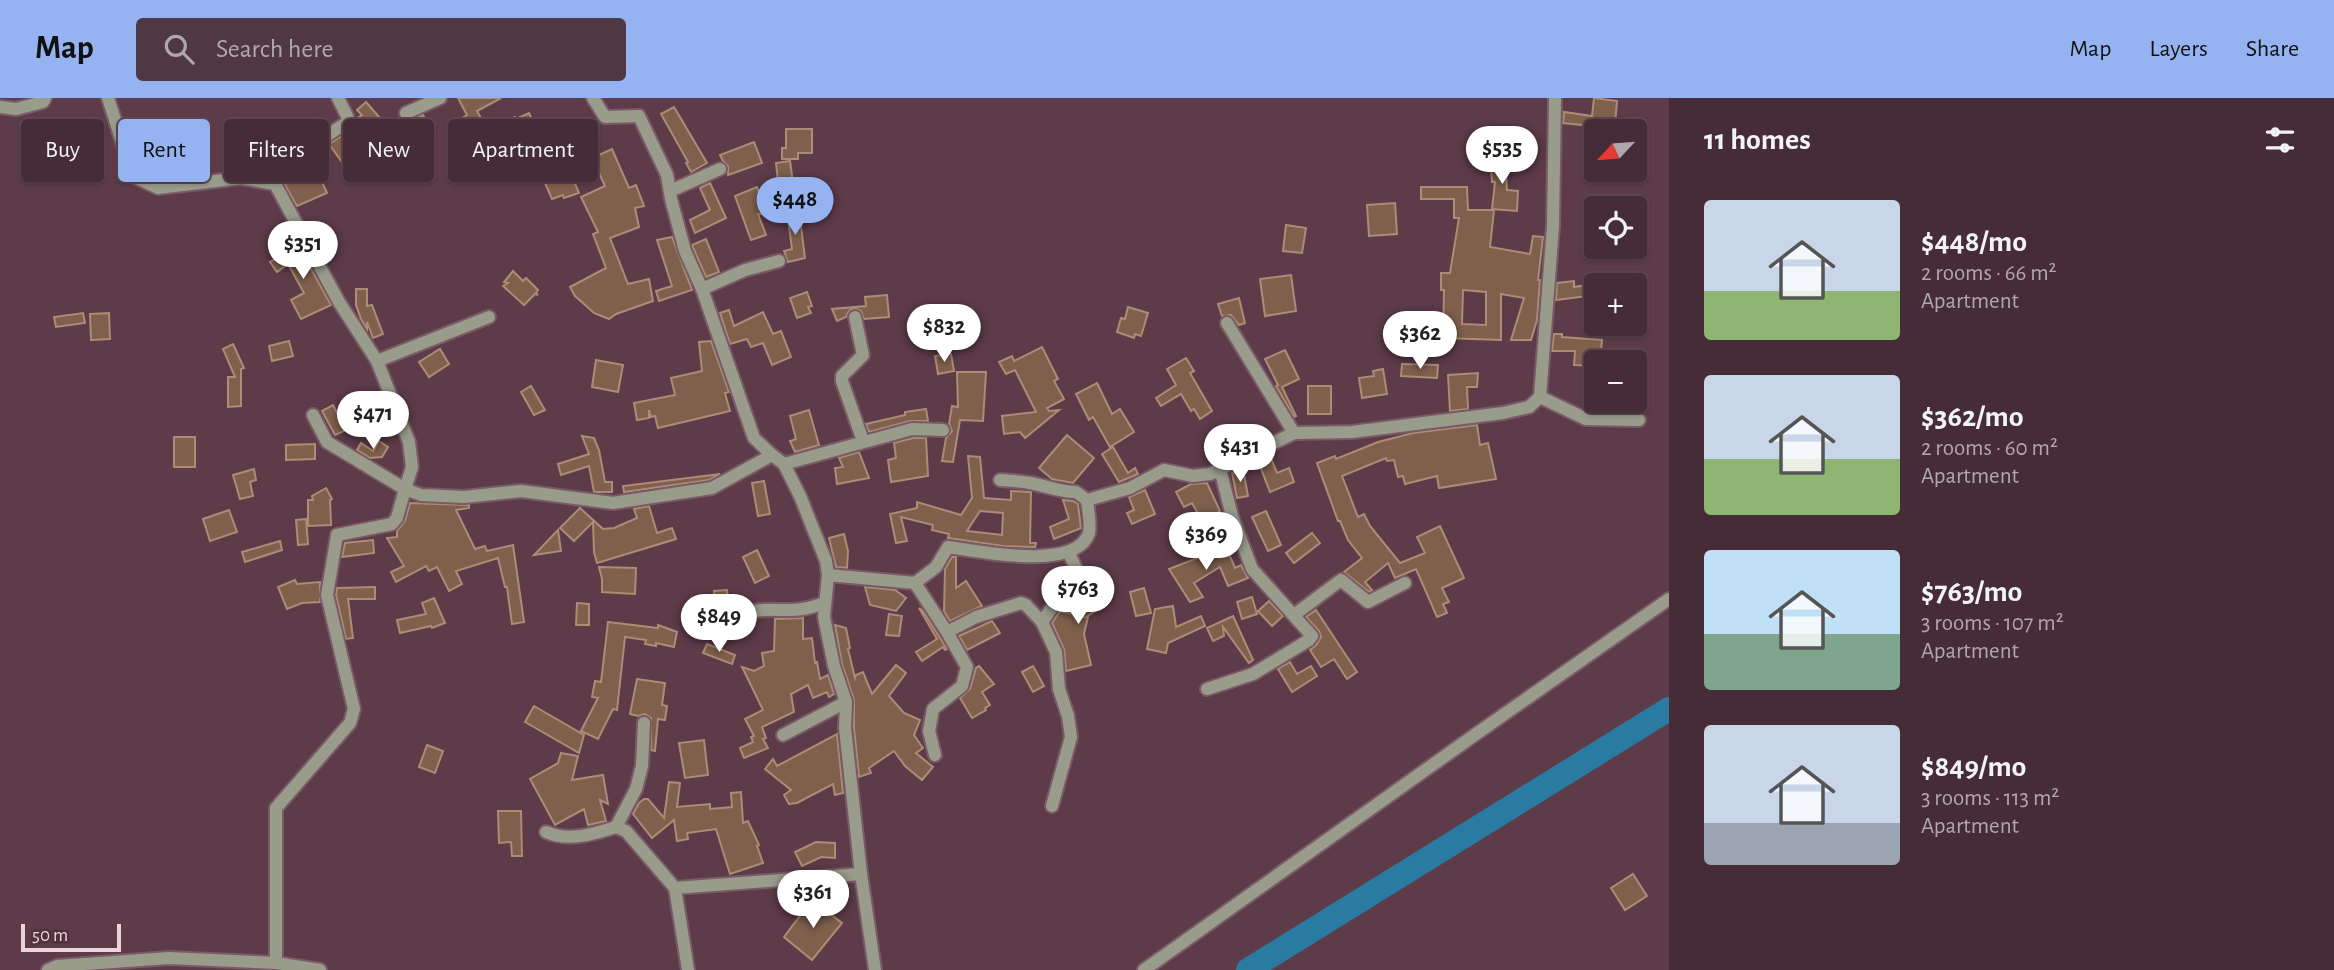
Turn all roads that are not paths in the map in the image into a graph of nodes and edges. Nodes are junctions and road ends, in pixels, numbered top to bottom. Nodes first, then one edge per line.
1 (45, 98) edge
2 (108, 98) edge
3 (338, 98) edge
4 (440, 98) edge
5 (593, 98) edge
6 (1555, 98) edge
7 (0, 107) edge
8 (406, 113) dead end
9 (720, 169) dead end
10 (275, 184) junction
11 (670, 191) junction
12 (779, 261) dead end
13 (702, 289) junction
14 (489, 317) dead end
15 (855, 317) dead end
16 (1227, 323) dead end
17 (377, 361) junction
18 (1540, 397) junction
19 (313, 415) dead end
20 (1639, 420) dead end
21 (943, 429) dead end
22 (1294, 433) junction
23 (863, 442) junction
24 (772, 455) junction
25 (784, 464) junction
26 (1220, 469) junction
27 (1000, 480) dead end
28 (405, 489) junction
29 (1087, 500) junction
30 (1069, 553) junction
31 (828, 575) junction
32 (915, 583) junction
33 (1405, 583) dead end
34 (1669, 599) edge
35 (825, 604) junction
36 (1294, 615) junction
37 (740, 618) dead end
38 (1042, 622) junction
39 (947, 632) junction
40 (1207, 689) dead end
41 (846, 702) junction
42 (644, 723) dead end
43 (783, 735) dead end
44 (935, 755) dead end
45 (1052, 806) dead end
46 (616, 827) junction
47 (546, 832) dead end
48 (861, 874) junction
49 (675, 888) junction
50 (276, 963) junction
51 (48, 970) edge
52 (320, 970) edge
53 (688, 970) edge
54 (875, 970) edge
55 (1144, 970) edge

1 - 7 street
2 - 10 street
3 - 10 street
4 - 8 street
5 - 11 street
6 - 18 street
9 - 11 street
10 - 17 street
11 - 13 street
12 - 13 street
13 - 24 street
14 - 17 street
15 - 23 street
16 - 22 street
17 - 28 street
18 - 20 street
18 - 22 street
19 - 28 street
21 - 23 street
22 - 26 street
23 - 25 street
24 - 25 street
24 - 28 street
25 - 31 street
26 - 29 street
26 - 36 street
27 - 29 street
28 - 50 street
29 - 30 street
30 - 32 street
30 - 38 street
31 - 32 street
31 - 35 street
32 - 39 street
33 - 36 street
34 - 55 street
35 - 37 street
35 - 41 street
36 - 40 street
38 - 39 street
38 - 45 street
39 - 44 street
41 - 43 street
41 - 48 street
42 - 46 street
46 - 47 street
46 - 49 street
48 - 49 street
48 - 54 street
49 - 53 street
50 - 51 street
50 - 52 street

